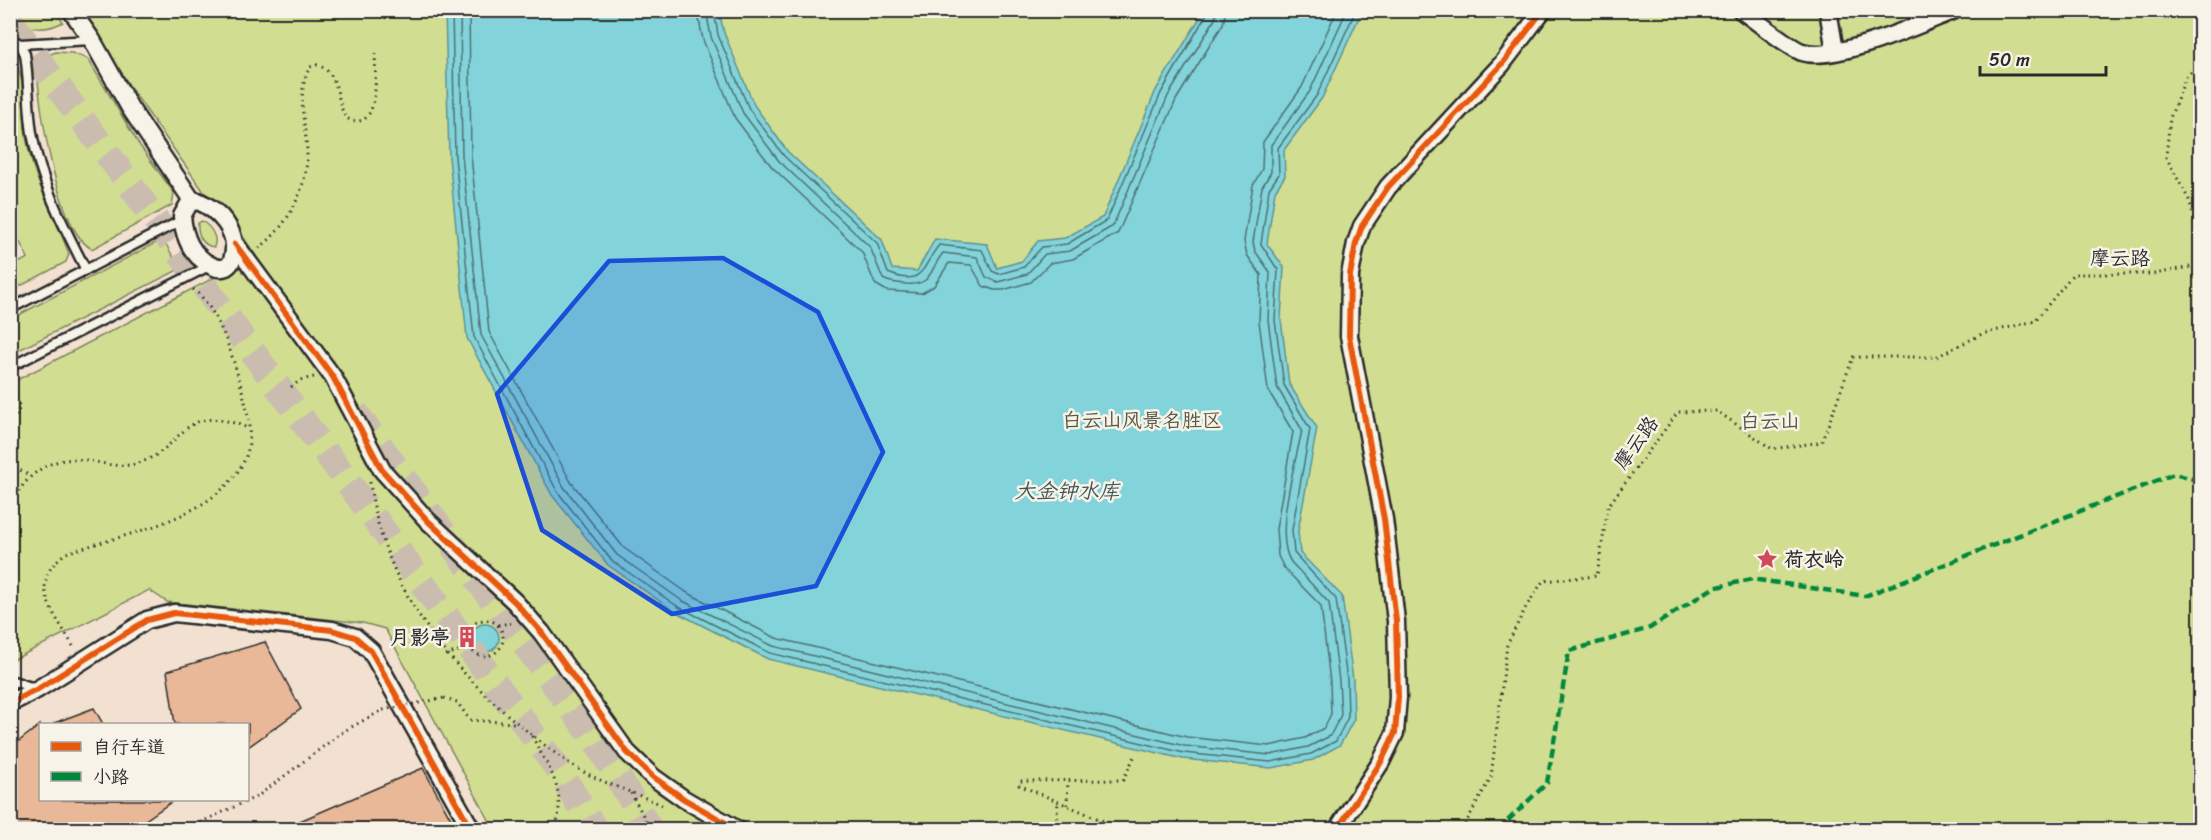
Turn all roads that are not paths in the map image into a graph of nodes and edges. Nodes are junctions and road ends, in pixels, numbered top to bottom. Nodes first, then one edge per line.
1 (71, 10) edge
2 (1543, 10) edge
3 (1741, 10) edge
4 (1828, 10) edge
5 (1955, 10) edge
6 (10, 38) edge
7 (92, 40) junction
8 (20, 44) junction
9 (1835, 51) junction
10 (193, 202) junction
11 (182, 220) junction
12 (235, 244) junction
13 (211, 265) junction
14 (86, 270) junction
15 (10, 309) edge
16 (10, 367) edge
17 (10, 680) edge
18 (38, 689) junction
19 (10, 703) edge
20 (1350, 809) junction
21 (472, 830) edge
22 (738, 830) edge
23 (1337, 830) edge
24 (1351, 830) edge

1 - 7 street
2 - 20 street
3 - 9 street
4 - 9 street
5 - 9 street
6 - 8 lane
7 - 8 lane
7 - 10 street
8 - 14 lane
10 - 11 street
10 - 12 street
11 - 13 street
11 - 14 lane
12 - 13 street
12 - 22 street
13 - 16 lane
14 - 15 lane
17 - 18 lane
18 - 19 street
18 - 21 street
20 - 23 street
20 - 24 lane

